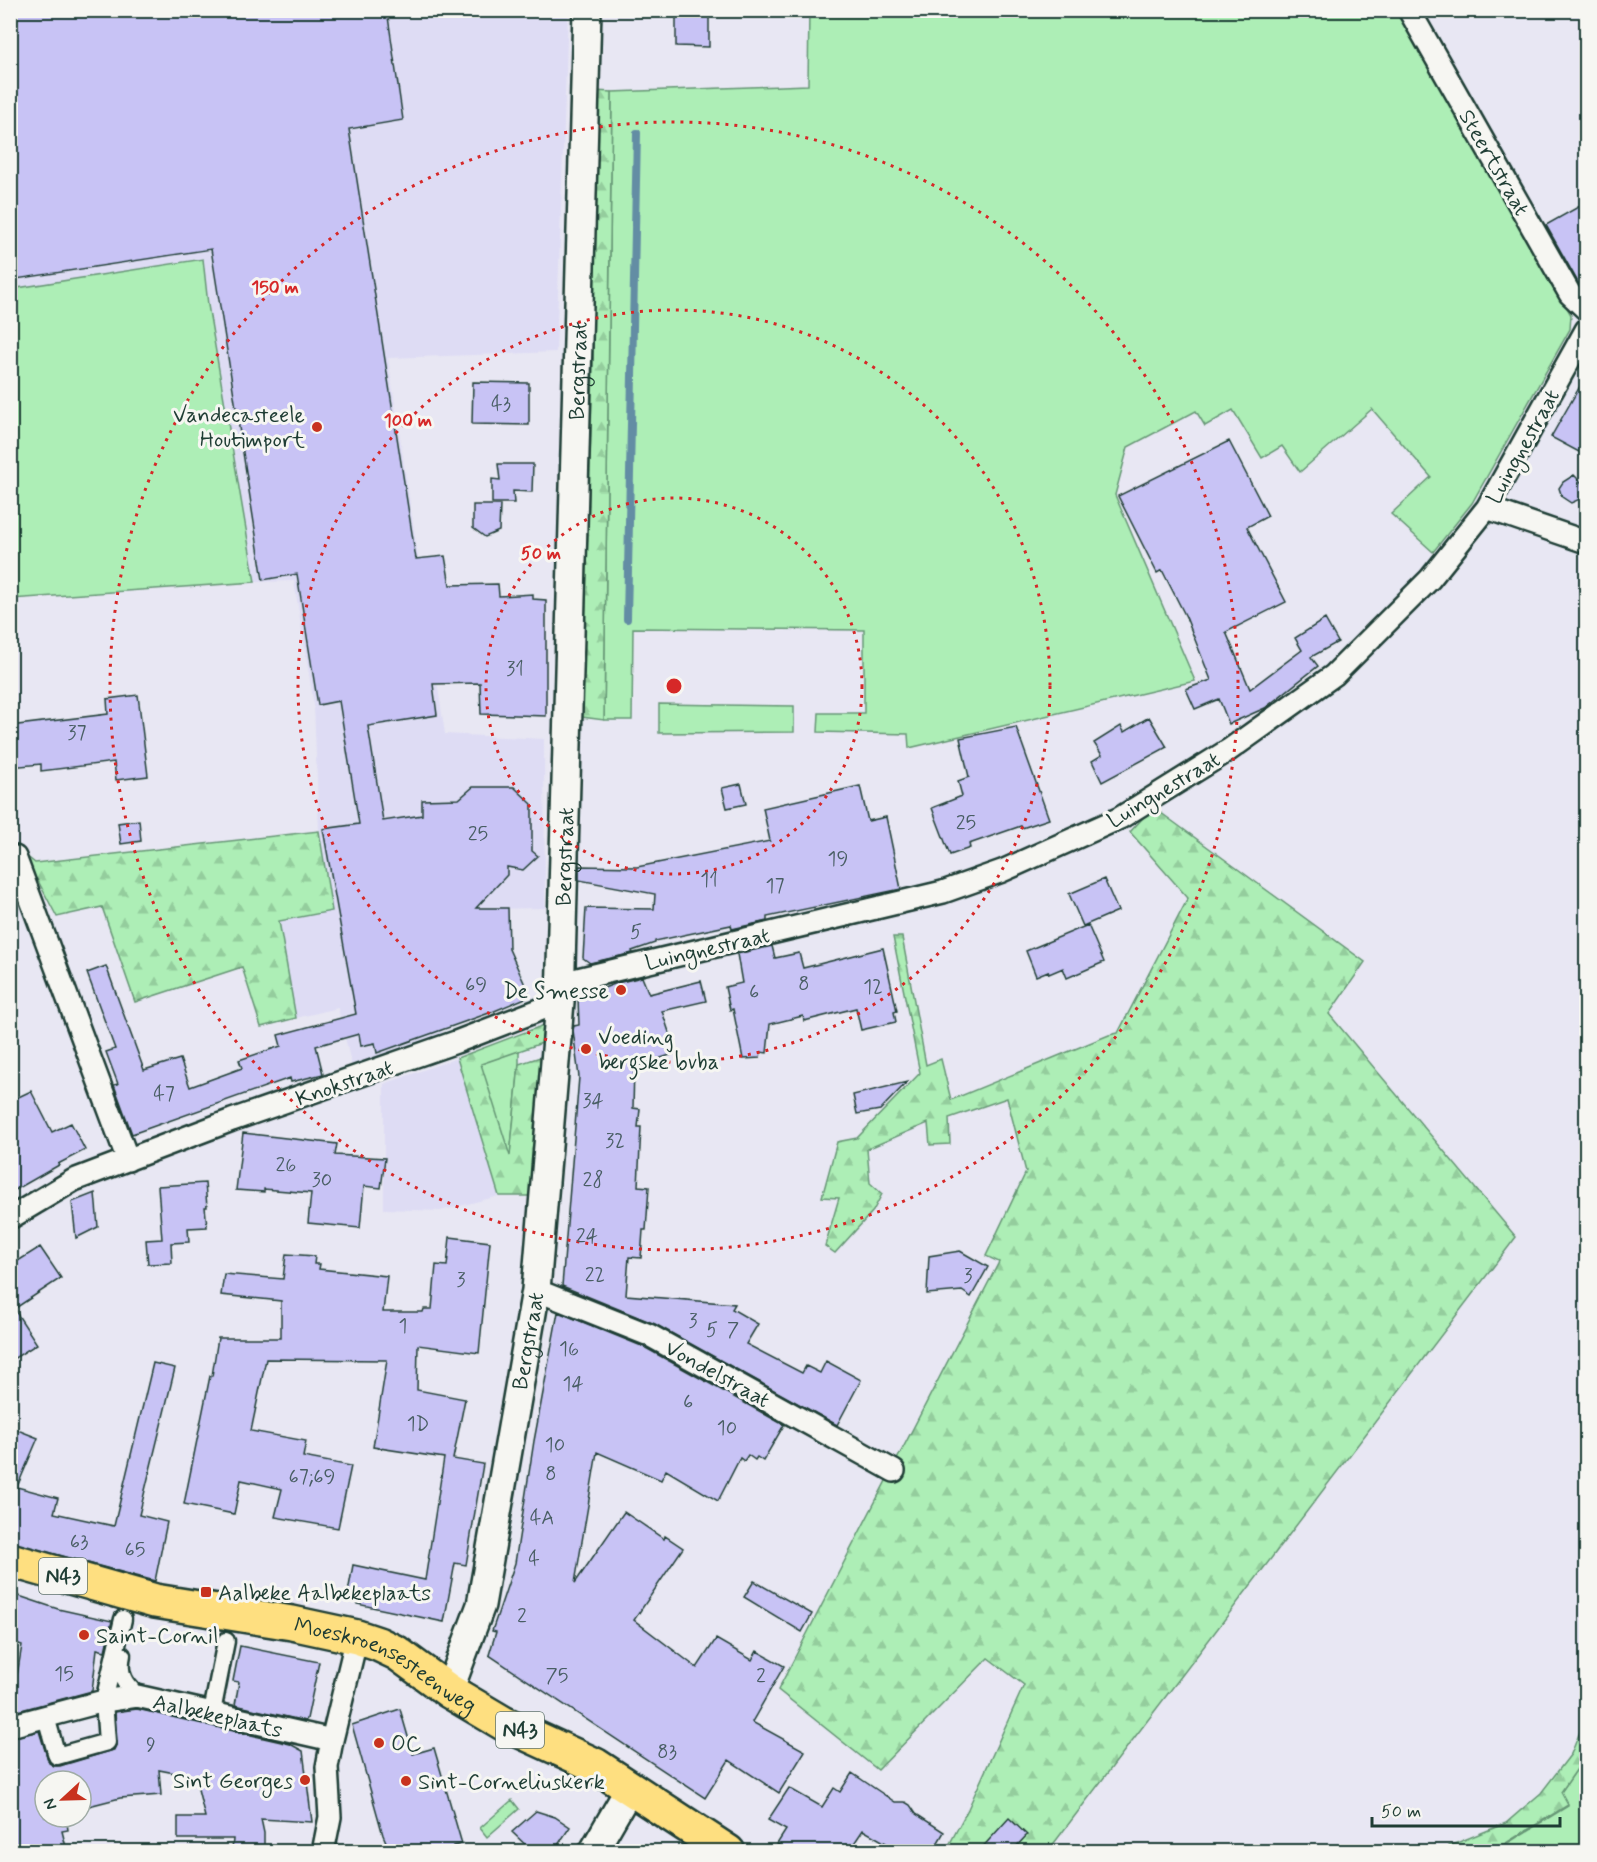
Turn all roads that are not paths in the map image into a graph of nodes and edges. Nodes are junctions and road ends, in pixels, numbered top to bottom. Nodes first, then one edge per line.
1 (587, 10) edge
2 (1409, 10) edge
3 (1587, 309) edge
4 (1587, 330) edge
5 (1487, 508) junction
6 (1587, 542) edge
7 (15, 857) dead end
8 (561, 993) junction
9 (128, 1161) junction
10 (10, 1218) edge
11 (536, 1290) junction
12 (894, 1471) dead end
13 (10, 1560) edge
14 (126, 1618) dead end
15 (357, 1637) junction
16 (226, 1641) dead end
17 (124, 1645) dead end
18 (131, 1689) dead end
19 (449, 1691) junction
20 (104, 1701) junction
21 (213, 1707) dead end
22 (10, 1726) edge
23 (332, 1740) junction
24 (630, 1788) junction
25 (322, 1851) edge
26 (593, 1851) edge
27 (728, 1851) edge

1 - 8 street, Bergstraat
2 - 3 street, Steertstraat
4 - 5 street, Luingnestraat
5 - 6 street
5 - 8 street, Luingnestraat
7 - 9 street
8 - 9 street, Knokstraat
8 - 11 street, Bergstraat
9 - 10 street, Knokstraat
11 - 12 street, Vondelstraat
11 - 19 street, Bergstraat
13 - 15 main road, Moeskroensesteenweg / N43
14 - 20 street
15 - 19 main road, Moeskroensesteenweg / N43
15 - 23 street
16 - 21 street
17 - 18 street
19 - 24 main road, Moeskroensesteenweg / N43
20 - 22 street, Aalbekeplaats
20 - 23 street, Aalbekeplaats
23 - 25 street
24 - 26 street
24 - 27 main road, Moeskroensesteenweg / N43

